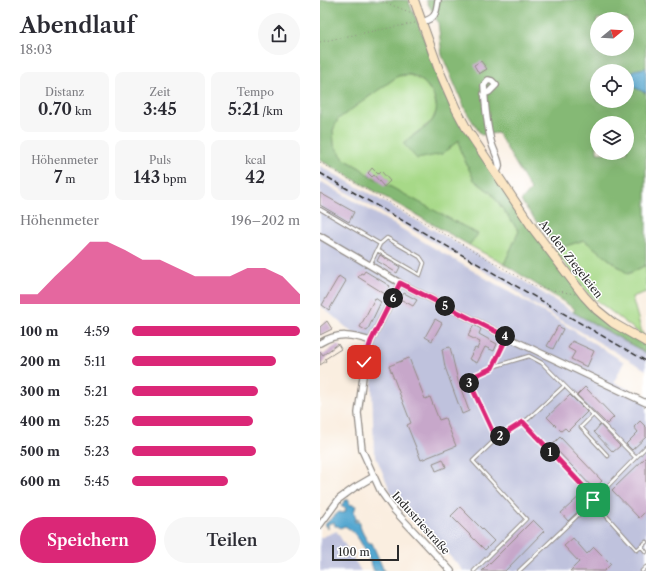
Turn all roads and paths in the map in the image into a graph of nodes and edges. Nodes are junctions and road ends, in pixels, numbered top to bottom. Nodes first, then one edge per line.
1 (379, 0) edge
2 (414, 0) edge
3 (438, 0) edge
4 (421, 19) junction
5 (320, 42) edge
6 (484, 94) dead end
7 (320, 162) edge
8 (496, 172) junction
9 (320, 209) edge
10 (320, 236) edge
11 (380, 244) junction
12 (377, 250) junction
13 (370, 265) junction
14 (400, 283) junction
15 (584, 296) junction
16 (507, 337) junction
17 (371, 341) junction
18 (646, 342) edge
19 (320, 343) edge
20 (492, 368) junction
21 (564, 386) junction
22 (646, 404) edge
23 (593, 415) junction
24 (523, 422) junction
25 (496, 439) junction
26 (646, 447) edge
27 (608, 456) dead end
28 (635, 458) junction
29 (373, 477) junction
30 (594, 500) junction
31 (320, 525) edge
32 (646, 542) edge
33 (642, 546) junction
34 (646, 552) edge
35 (646, 568) edge
36 (451, 571) edge
37 (474, 571) edge
38 (519, 571) edge
39 (642, 571) edge

1 - 4 path
2 - 4 street, An den Ziegeleien
3 - 4 street
4 - 5 path
4 - 8 street, An den Ziegeleien
6 - 8 street
7 - 15 path
8 - 15 street, An den Ziegeleien
9 - 11 lane
10 - 13 street
11 - 12 lane
11 - 12 lane
12 - 13 lane
13 - 14 street
14 - 16 street
14 - 17 street, Industriestraße
15 - 18 street, An den Ziegeleien
16 - 20 lane
16 - 22 street
17 - 19 street
17 - 29 street, Industriestraße
20 - 21 lane
20 - 25 lane
21 - 23 lane
21 - 24 lane
23 - 27 lane
23 - 28 lane
24 - 25 lane
24 - 30 lane
25 - 37 lane
26 - 28 lane
28 - 30 lane
29 - 31 street
29 - 36 street, Industriestraße
30 - 33 lane
30 - 38 lane
32 - 33 lane
33 - 34 lane
35 - 39 lane

